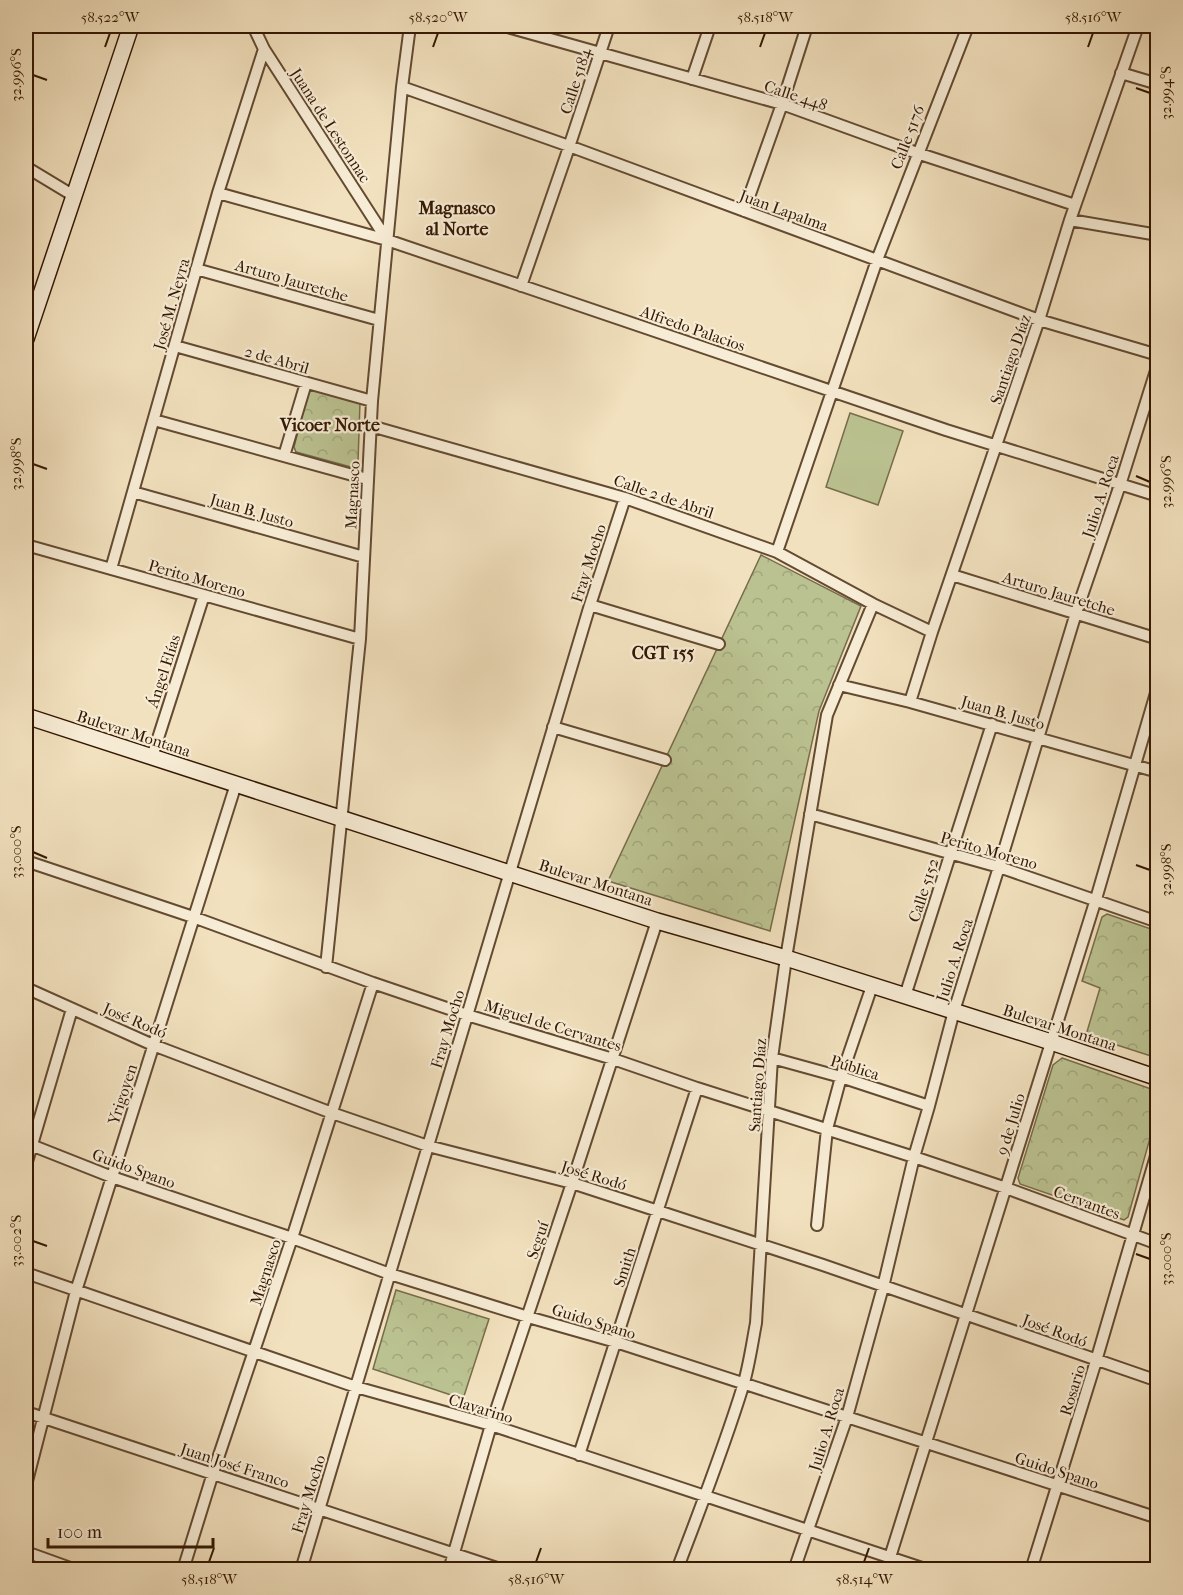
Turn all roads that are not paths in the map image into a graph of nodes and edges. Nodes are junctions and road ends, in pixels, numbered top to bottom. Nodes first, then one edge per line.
1 (131, 26) edge
2 (253, 26) edge
3 (410, 26) edge
4 (609, 26) edge
5 (710, 26) edge
6 (807, 26) edge
7 (968, 26) edge
8 (1138, 26) edge
9 (512, 27) edge
10 (264, 49) junction
11 (600, 53) junction
12 (1121, 73) junction
13 (692, 79) junction
14 (1158, 84) edge
15 (402, 87) junction
16 (782, 105) junction
17 (569, 146) junction
18 (917, 153) junction
19 (26, 166) edge
20 (218, 193) junction
21 (74, 196) junction
22 (1075, 205) junction
23 (744, 211) junction
24 (1070, 219) junction
25 (1158, 235) edge
26 (387, 240) junction
27 (876, 260) junction
28 (196, 269) junction
29 (521, 286) junction
30 (1039, 320) junction
31 (380, 321) junction
32 (26, 339) edge
33 (175, 346) junction
34 (1158, 355) edge
35 (1158, 364) edge
36 (306, 383) junction
37 (833, 391) junction
38 (372, 401) junction
39 (154, 420) junction
40 (371, 426) junction
41 (996, 446) junction
42 (284, 456) junction
43 (367, 479) junction
44 (1120, 485) junction
45 (133, 492) junction
46 (1158, 496) edge
47 (625, 498) junction
48 (26, 545) edge
49 (777, 552) junction
50 (364, 557) junction
51 (111, 569) junction
52 (952, 575) junction
53 (204, 595) junction
54 (873, 604) junction
55 (590, 605) junction
56 (1076, 614) junction
57 (932, 632) junction
58 (360, 639) junction
59 (1158, 639) edge
60 (719, 644) dead end
61 (839, 685) junction
62 (1158, 686) edge
63 (910, 702) junction
64 (26, 718) edge
65 (992, 724) junction
66 (554, 727) junction
67 (1039, 737) junction
68 (152, 757) junction
69 (665, 760) dead end
70 (1134, 765) junction
71 (1158, 772) edge
72 (236, 784) junction
73 (810, 814) junction
74 (342, 819) junction
75 (951, 854) junction
76 (26, 861) edge
77 (999, 867) junction
78 (510, 873) junction
79 (1096, 899) junction
80 (194, 917) junction
81 (657, 921) junction
82 (1158, 921) edge
83 (786, 958) junction
84 (326, 967) junction
85 (373, 983) junction
86 (872, 986) junction
87 (26, 988) edge
88 (905, 996) junction
89 (72, 1009) junction
90 (954, 1011) junction
91 (467, 1015) junction
92 (1051, 1042) junction
93 (153, 1045) junction
94 (772, 1058) junction
95 (613, 1059) junction
96 (841, 1077) junction
97 (1158, 1078) edge
98 (697, 1088) junction
99 (929, 1106) junction
100 (769, 1111) junction
101 (332, 1113) junction
102 (827, 1129) junction
103 (28, 1144) edge
104 (428, 1146) junction
105 (1158, 1149) edge
106 (914, 1157) junction
107 (26, 1165) edge
108 (112, 1177) junction
109 (572, 1183) junction
110 (1006, 1188) junction
111 (658, 1211) junction
112 (817, 1226) dead end
113 (1133, 1236) junction
114 (292, 1238) junction
115 (1158, 1244) edge
116 (761, 1246) junction
117 (26, 1274) edge
118 (390, 1274) junction
119 (883, 1287) junction
120 (76, 1291) junction
121 (966, 1315) junction
122 (528, 1317) junction
123 (616, 1342) junction
124 (254, 1351) junction
125 (1096, 1361) junction
126 (1158, 1381) edge
127 (744, 1385) junction
128 (356, 1387) junction
129 (26, 1412) edge
130 (42, 1417) junction
131 (847, 1417) junction
132 (491, 1425) junction
133 (926, 1443) junction
134 (579, 1455) junction
135 (213, 1473) junction
136 (26, 1485) edge
137 (1058, 1486) junction
138 (705, 1497) junction
139 (319, 1509) junction
140 (1158, 1518) edge
141 (809, 1530) junction
142 (26, 1552) edge
143 (453, 1553) junction
144 (890, 1557) junction
145 (76, 1569) edge
146 (183, 1569) edge
147 (301, 1569) edge
148 (448, 1569) edge
149 (502, 1569) edge
150 (677, 1569) edge
151 (794, 1569) edge
152 (886, 1569) edge
153 (928, 1569) edge
154 (1031, 1569) edge

1 - 21 main road
2 - 10 street, Juana de Lestonnac
3 - 15 street, Magnasco
4 - 11 street, Calle 5184
5 - 13 street
6 - 16 street
7 - 18 street, Calle 5176
8 - 12 street, Santiago Díaz
9 - 11 street, Calle 448
10 - 20 street, José M. Neyra
10 - 26 street, Juana de Lestonnac
11 - 13 street, Calle 448
11 - 17 street, Calle 5184
12 - 14 street
12 - 22 street, Santiago Díaz
13 - 16 street, Calle 448
15 - 17 street, Juan Lapalma
15 - 26 street, Magnasco
16 - 18 street, Calle 448
16 - 23 street
17 - 23 street, Juan Lapalma
17 - 29 street, Calle 5184
18 - 22 street, Calle 448
18 - 27 street, Calle 5176
19 - 21 street
20 - 26 street, Alfredo Palacios
20 - 28 street, José M. Neyra
21 - 32 main road
22 - 24 street, Santiago Díaz
23 - 27 street, Juan Lapalma
24 - 25 street
24 - 30 street, Santiago Díaz
26 - 29 street, Alfredo Palacios
26 - 31 street, Magnasco
27 - 30 street, Juan Lapalma
27 - 37 street, Calle 5176
28 - 31 street, Arturo Jauretche
28 - 33 street, José M. Neyra
29 - 37 street, Alfredo Palacios
30 - 34 street, Juan Lapalma
30 - 41 street, Santiago Díaz
31 - 38 street, Magnasco
33 - 36 street, 2 de Abril
33 - 39 street, José M. Neyra
35 - 44 street, Julio A. Roca
36 - 38 street, 2 de Abril
36 - 42 street
37 - 41 street, Alfredo Palacios
37 - 49 street, Calle 5176
38 - 40 street, Magnasco
39 - 42 street
39 - 45 street, José M. Neyra
40 - 43 street, Magnasco
40 - 47 street, Calle 2 de Abril
41 - 44 street, Alfredo Palacios
41 - 52 street, Santiago Díaz
42 - 43 street
43 - 50 street, Magnasco
44 - 46 street, Alfredo Palacios
44 - 56 street, Julio A. Roca
45 - 50 street, Juan B. Justo
45 - 51 street, José M. Neyra
47 - 49 street, Calle 2 de Abril
47 - 55 street, Fray Mocho
48 - 51 street, Perito Moreno
49 - 54 street, Calle 2 de Abril
50 - 58 street, Magnasco
51 - 53 street, Perito Moreno
52 - 56 street, Arturo Jauretche
52 - 57 street, Santiago Díaz
53 - 58 street, Perito Moreno
53 - 68 street, Ángel Elías
54 - 57 street, Calle 2 de Abril
54 - 61 street, Santiago Díaz
55 - 60 street
55 - 66 street, Fray Mocho
56 - 59 street, Arturo Jauretche
56 - 67 street, Julio A. Roca
57 - 63 street, Santiago Díaz
58 - 74 street, Magnasco
61 - 63 street, Juan B. Justo
61 - 73 street, Santiago Díaz
62 - 70 street, 9 de Julio
63 - 65 street, Juan B. Justo
64 - 68 main road, Bulevar Montana
65 - 67 street, Juan B. Justo
65 - 75 street, Calle 5152
66 - 69 street
66 - 78 street, Fray Mocho
67 - 70 street, Juan B. Justo
67 - 77 street, Julio A. Roca
68 - 72 main road, Bulevar Montana
70 - 71 street, Juan B. Justo
70 - 79 street, 9 de Julio
72 - 74 main road, Bulevar Montana
72 - 80 street, Yrigoyen
73 - 75 street, Perito Moreno
73 - 83 street, Santiago Díaz
74 - 78 main road, Bulevar Montana
74 - 84 street, Magnasco
75 - 77 street, Perito Moreno
75 - 88 street, Calle 5152
76 - 80 street, Miguel de Cervantes
77 - 79 street, Perito Moreno
77 - 90 street, Julio A. Roca
78 - 81 main road, Bulevar Montana
78 - 91 street, Fray Mocho
79 - 82 street, Perito Moreno
79 - 92 street, 9 de Julio
80 - 84 street, Miguel de Cervantes
80 - 93 street, Yrigoyen
81 - 83 main road, Bulevar Montana
81 - 95 street, Seguí
83 - 86 main road, Bulevar Montana
83 - 94 street, Santiago Díaz
84 - 85 street, Miguel de Cervantes
85 - 91 street, Miguel de Cervantes
85 - 101 street, Magnasco
86 - 88 main road, Bulevar Montana
86 - 96 street
87 - 89 street, José Rodó
88 - 90 main road, Bulevar Montana
89 - 93 street, José Rodó
89 - 103 street
90 - 92 main road, Bulevar Montana
90 - 99 street, Julio A. Roca
91 - 95 street, Miguel de Cervantes
91 - 104 street, Fray Mocho
92 - 97 main road, Bulevar Montana
92 - 110 street, 9 de Julio
93 - 101 street, José Rodó
93 - 108 street, Yrigoyen
94 - 96 street, Pública
94 - 100 street, Santiago Díaz
95 - 98 street, Miguel de Cervantes
95 - 109 street, Seguí
96 - 99 street, Pública
96 - 102 street
98 - 100 street, Miguel de Cervantes
98 - 111 street, Smith
99 - 106 street, Julio A. Roca
100 - 102 street, Miguel de Cervantes
100 - 116 street, Santiago Díaz
101 - 104 street, José Rodó
101 - 114 street, Magnasco
102 - 106 street, Miguel de Cervantes
102 - 112 street
103 - 107 street
103 - 108 street, Guido Spano
104 - 109 street, José Rodó
104 - 118 street, Fray Mocho
105 - 113 street, Rosario
106 - 110 street, Miguel de Cervantes
106 - 119 street, Julio A. Roca
108 - 114 street, Guido Spano
108 - 120 street, Yrigoyen
109 - 111 street, José Rodó
109 - 122 street, Seguí
110 - 113 street, Cervantes
110 - 121 street, 9 de Julio
111 - 116 street, José Rodó
111 - 123 street, Smith
113 - 115 street, Cervantes
113 - 125 street, Rosario
114 - 118 street, Guido Spano
114 - 124 street, Magnasco
116 - 119 street, José Rodó
116 - 127 street, Santiago Díaz
117 - 120 street, Clavarino
118 - 122 street, Guido Spano
118 - 128 street, Fray Mocho
119 - 121 street, José Rodó
119 - 131 street, Julio A. Roca
120 - 124 street, Clavarino
120 - 130 street, Yrigoyen
121 - 125 street, José Rodó
121 - 133 street, 9 de Julio
122 - 123 street, Guido Spano
122 - 132 street, Seguí
123 - 127 street, Guido Spano
123 - 134 street, Smith
124 - 128 street, Clavarino
124 - 135 street, Magnasco
125 - 126 street, José Rodó
125 - 137 street, Rosario
127 - 131 street, Guido Spano
127 - 138 street, Santiago Díaz
128 - 132 street, Clavarino
128 - 139 street, Fray Mocho
129 - 130 street, Juan José Franco
130 - 135 street, Juan José Franco
130 - 136 street, Yrigoyen
131 - 133 street, Guido Spano
131 - 141 street, Julio A. Roca
132 - 134 street, Clavarino
132 - 143 street, Seguí
133 - 137 street, Guido Spano
133 - 144 street, 9 de Julio
134 - 138 street, Clavarino
135 - 139 street, Juan José Franco
135 - 146 street, Magnasco
137 - 140 street, Guido Spano
137 - 154 street, Rosario
138 - 141 street, Clavarino
138 - 150 street, Santiago Díaz
139 - 143 street, Juan José Franco
139 - 147 street, Fray Mocho
141 - 144 street, Clavarino
141 - 151 street, Julio A. Roca
142 - 145 street
143 - 148 street, Seguí
143 - 149 street, Juan José Franco
144 - 152 street, 9 de Julio
144 - 153 street, Clavarino

